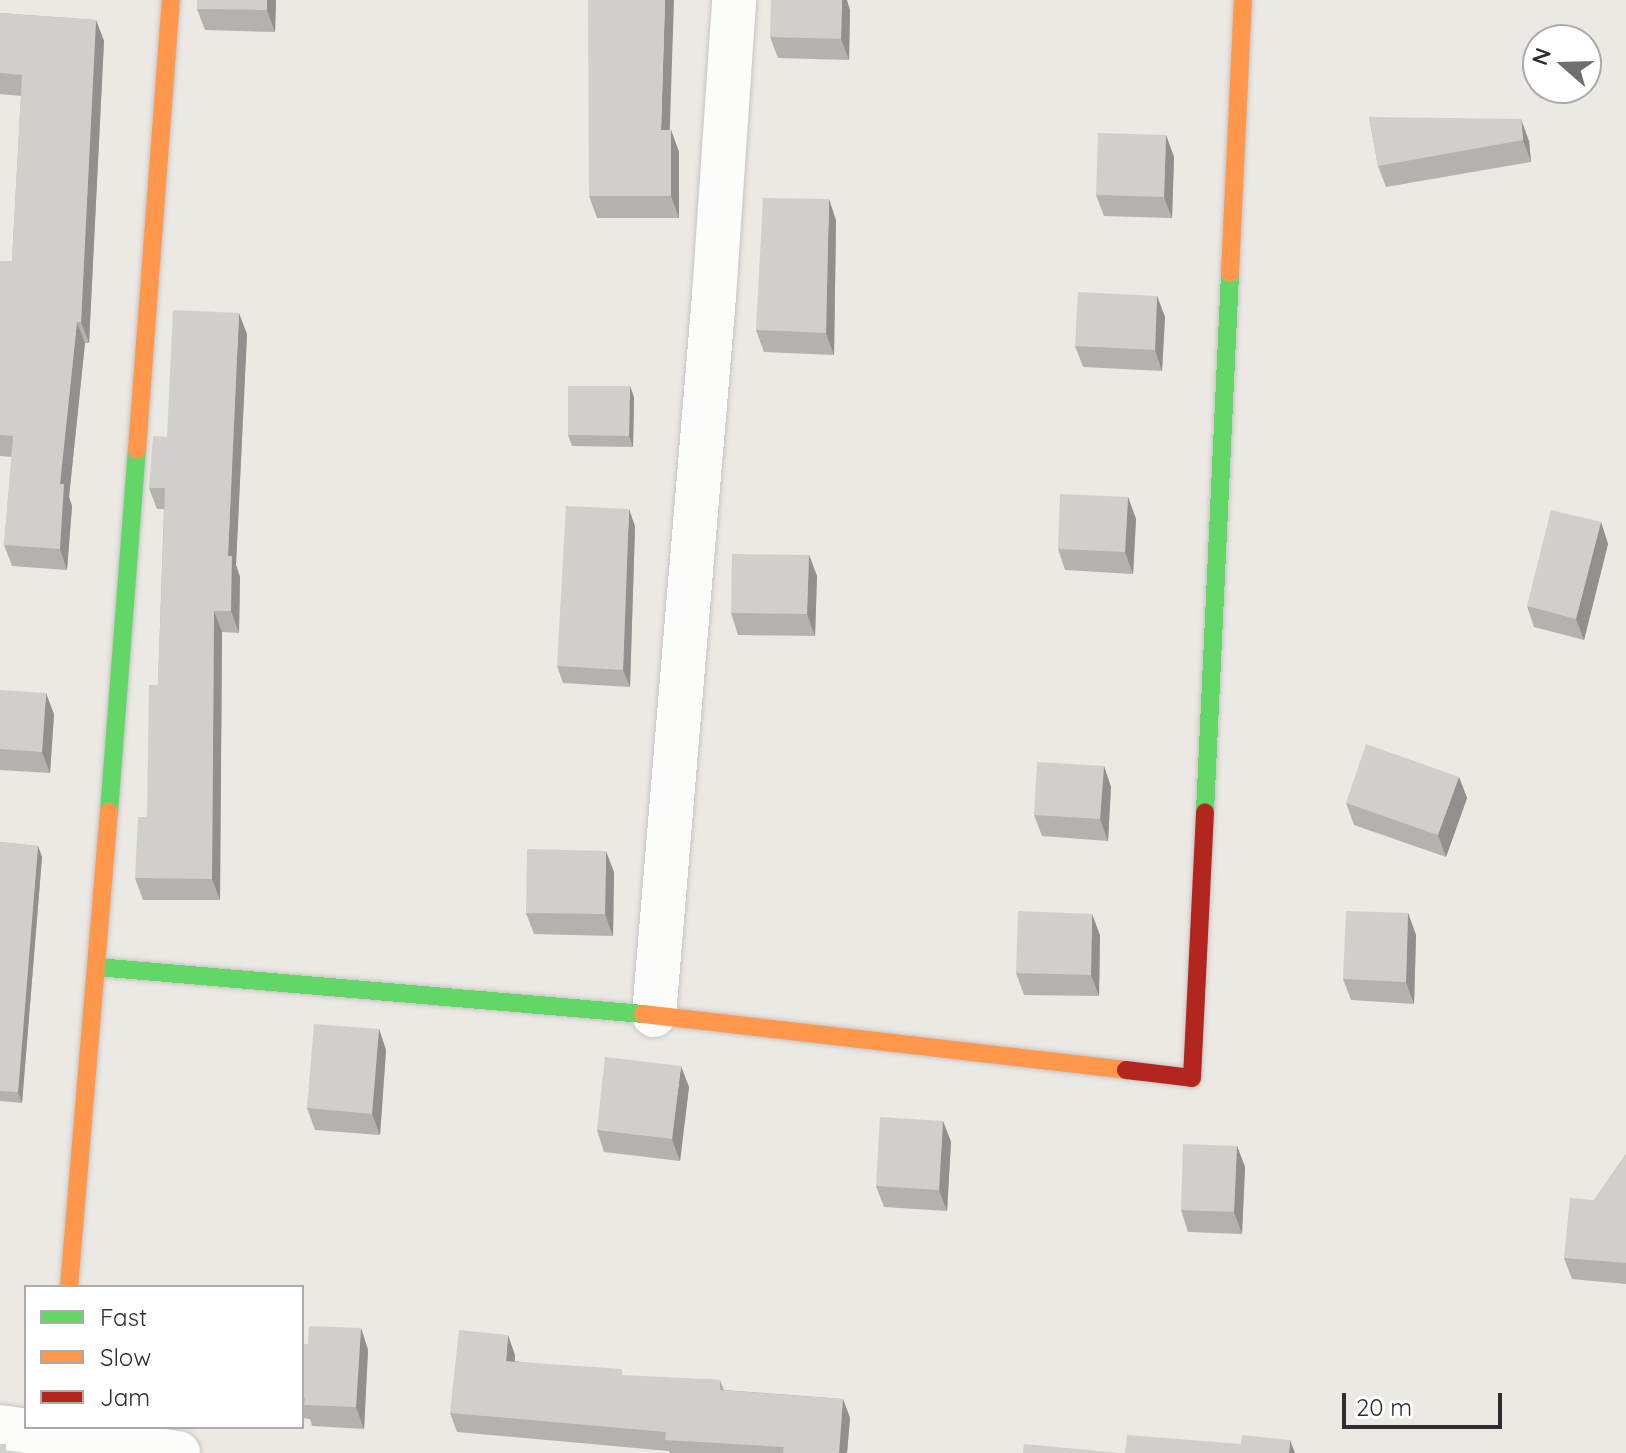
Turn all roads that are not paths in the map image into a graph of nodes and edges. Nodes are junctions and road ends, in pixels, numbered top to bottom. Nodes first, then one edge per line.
1 (171, 0) edge
2 (734, 0) edge
3 (1243, 0) edge
4 (97, 967) junction
5 (654, 1015) junction
6 (69, 1285) edge
7 (0, 1427) edge
8 (55, 1439) edge
9 (178, 1453) edge

1 - 4 street
2 - 5 street
3 - 5 street
4 - 5 street
4 - 6 street
7 - 8 street
8 - 9 street

